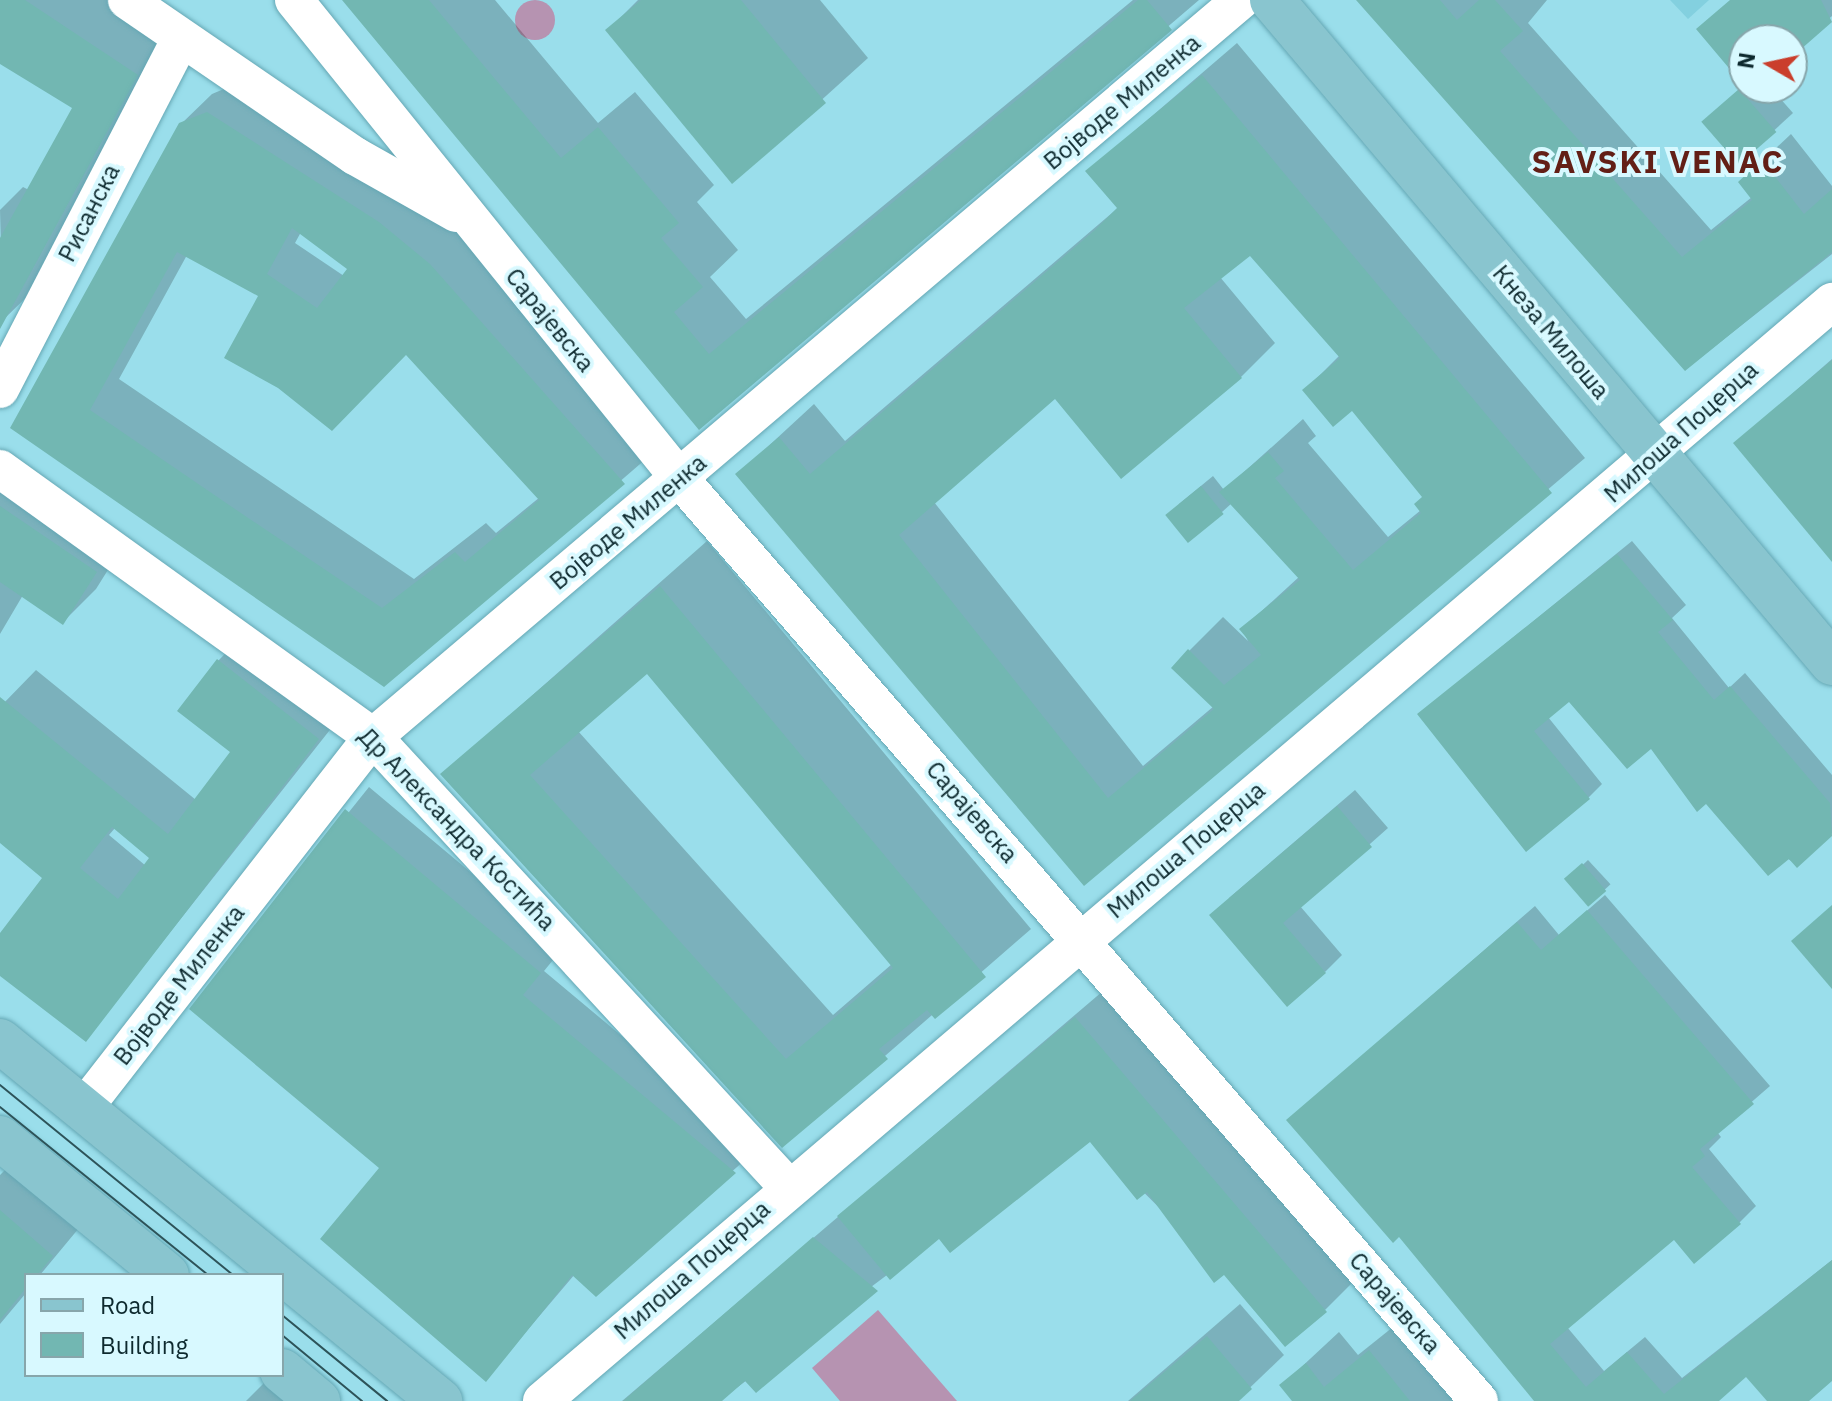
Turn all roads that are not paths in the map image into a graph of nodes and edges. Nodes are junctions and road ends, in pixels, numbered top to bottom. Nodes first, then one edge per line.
1 (294, 0) edge
2 (1241, 0) edge
3 (1272, 0) edge
4 (136, 2) edge
5 (181, 39) junction
6 (469, 219) junction
7 (1832, 302) edge
8 (0, 389) edge
9 (1656, 458) junction
10 (0, 469) edge
11 (680, 479) junction
12 (1832, 663) edge
13 (373, 737) junction
14 (1082, 937) junction
15 (0, 1041) edge
16 (83, 1109) junction
17 (0, 1138) edge
18 (787, 1186) junction
19 (165, 1273) edge
20 (284, 1273) edge
21 (284, 1273) edge
22 (284, 1373) edge
23 (318, 1401) edge
24 (440, 1401) edge
25 (542, 1401) edge
26 (1479, 1401) edge

1 - 6 street, Сарајевска
2 - 11 street, Војводе Миленка
3 - 9 main road, Кнеза Милоша
4 - 5 street, Сарајевска
5 - 6 street, Сарајевска
5 - 8 street, Рисанска
6 - 11 street, Сарајевска
7 - 9 street, Милоша Поцерца
9 - 12 main road, Кнеза Милоша
9 - 14 street, Милоша Поцерца
10 - 13 street, Др Александра Костића
11 - 13 street, Војводе Миленка
11 - 14 street, Сарајевска
13 - 16 street, Војводе Миленка
13 - 18 street, Др Александра Костића
14 - 18 street, Милоша Поцерца
14 - 26 street, Сарајевска
15 - 16 main road
16 - 21 main road
17 - 19 main road
18 - 25 street, Милоша Поцерца
20 - 24 main road
22 - 23 main road

